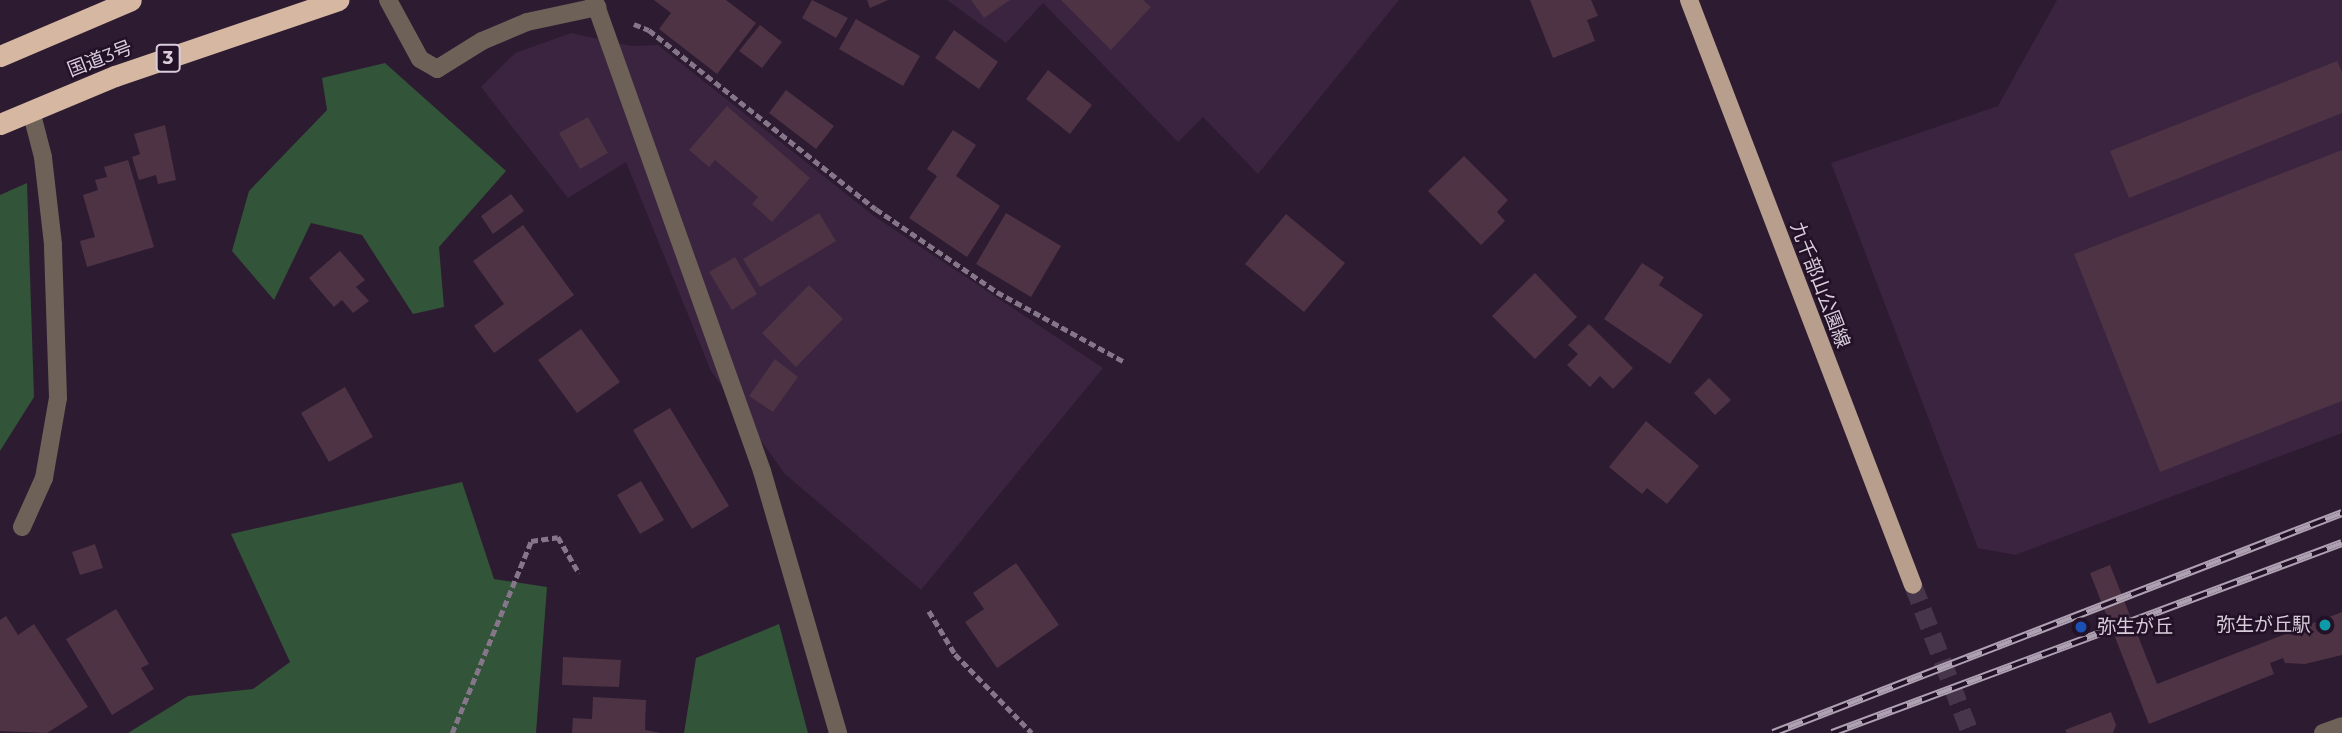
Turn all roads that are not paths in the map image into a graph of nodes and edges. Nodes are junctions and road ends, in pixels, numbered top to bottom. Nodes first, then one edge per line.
1 (131, 0) edge
2 (338, 0) edge
3 (388, 0) edge
4 (1689, 0) edge
5 (596, 4) edge
6 (0, 56) edge
7 (31, 111) junction
8 (0, 124) edge
9 (22, 527) dead end
10 (1913, 585) tunnel mouth
11 (2342, 726) edge
12 (838, 733) edge
13 (2323, 733) edge

1 - 6 highway
2 - 7 highway, 国道3号 / 3
3 - 5 street
4 - 10 main road, 九千部山公園線
5 - 12 street
7 - 8 highway, 国道3号 / 3
7 - 9 street
11 - 13 street

